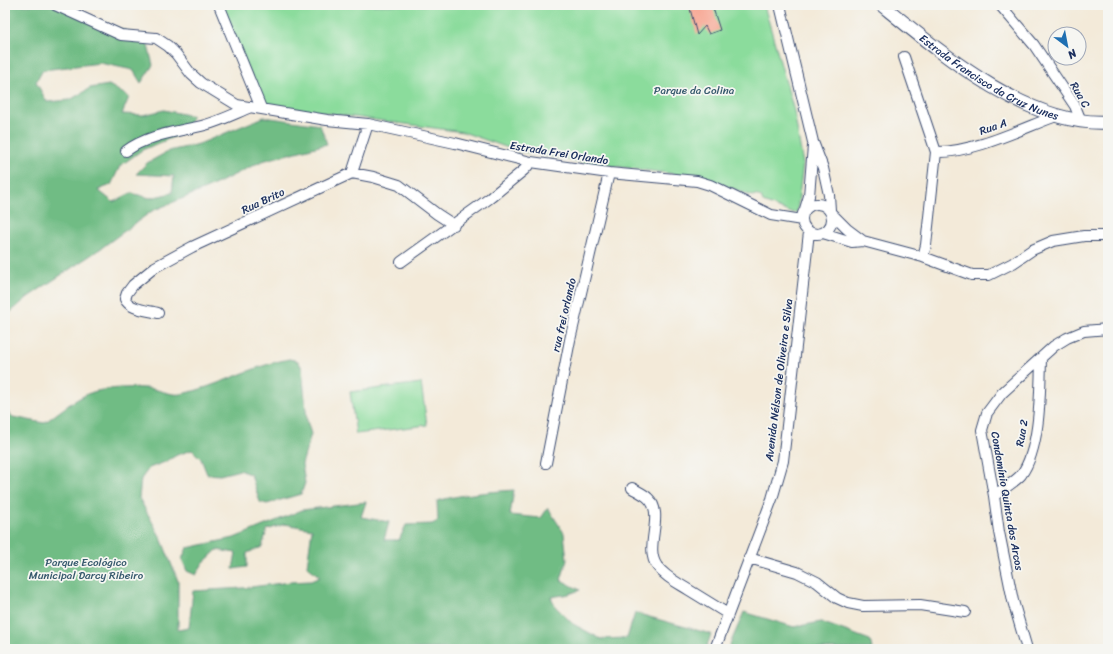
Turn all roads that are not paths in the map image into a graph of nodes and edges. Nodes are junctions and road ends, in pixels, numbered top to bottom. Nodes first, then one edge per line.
1 (55, 5) edge
2 (219, 5) edge
3 (780, 5) edge
4 (882, 5) edge
5 (1000, 5) edge
6 (904, 57) dead end
7 (256, 108) junction
8 (1056, 116) junction
9 (1080, 121) junction
10 (1108, 122) edge
11 (368, 124) junction
12 (813, 142) junction
13 (126, 151) dead end
14 (936, 152) junction
15 (531, 162) junction
16 (352, 173) junction
17 (609, 173) junction
18 (805, 210) junction
19 (830, 211) junction
20 (802, 220) junction
21 (454, 225) junction
22 (816, 233) junction
23 (1108, 236) edge
24 (863, 241) junction
25 (923, 257) junction
26 (401, 262) dead end
27 (158, 313) dead end
28 (1108, 329) edge
29 (1041, 358) junction
30 (546, 464) dead end
31 (632, 488) dead end
32 (994, 496) junction
33 (749, 558) junction
34 (965, 612) dead end
35 (728, 614) junction
36 (715, 649) edge
37 (1027, 649) edge

1 - 7 street, Estrada Frei Orlando
2 - 7 street
3 - 12 street
4 - 8 main road, Estrada Francisco da Cruz Nunes
5 - 9 street, Rua C
6 - 14 street
7 - 11 street, Estrada Frei Orlando
7 - 13 street
8 - 9 main road, Estrada Francisco da Cruz Nunes
8 - 14 street, Rua A
9 - 10 main road, Estrada Francisco da Cruz Nunes
11 - 15 street, Estrada Frei Orlando
11 - 16 street
12 - 18 street
12 - 19 street
14 - 25 street
15 - 17 street, Estrada Frei Orlando
15 - 21 street
16 - 21 street
16 - 27 street, Rua Brito
17 - 20 street, Estrada Frei Orlando
17 - 30 street, rua frei orlando
18 - 19 street
18 - 20 street
19 - 22 street
19 - 24 street
20 - 22 street
21 - 26 street
22 - 24 street
22 - 33 street, Avenida Nélson de Oliveira e Silva
23 - 25 street
24 - 25 street
28 - 29 street, Condomínio Quinta dos Arcos
29 - 32 street, Rua 2
29 - 32 street, Condomínio Quinta dos Arcos
31 - 35 street
32 - 37 street, Condomínio Quinta dos Arcos
33 - 34 street
33 - 35 street, Avenida Nélson de Oliveira e Silva
35 - 36 street, Avenida Nélson de Oliveira e Silva

